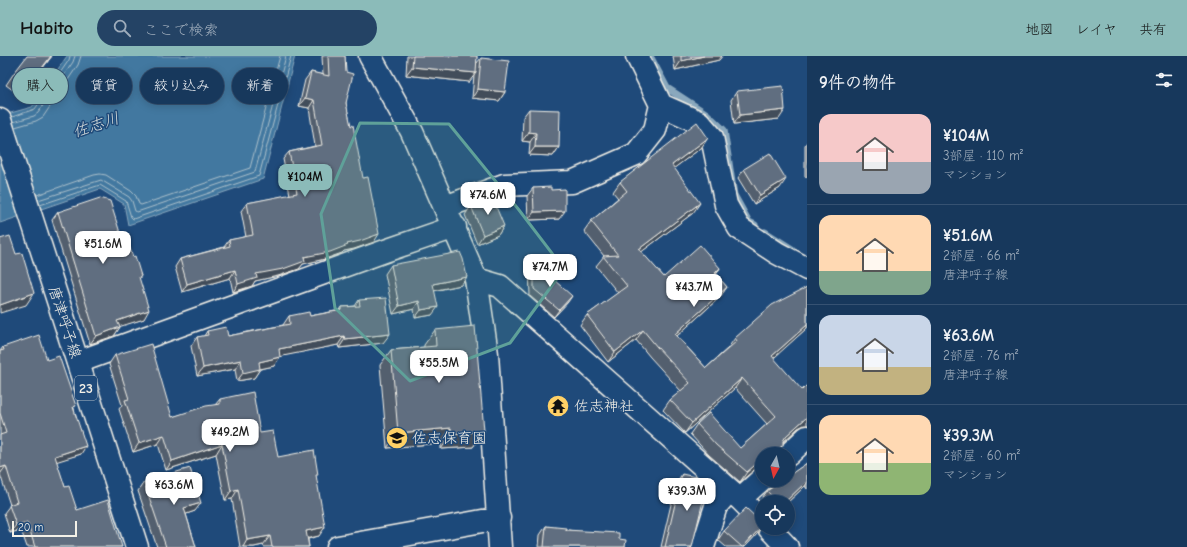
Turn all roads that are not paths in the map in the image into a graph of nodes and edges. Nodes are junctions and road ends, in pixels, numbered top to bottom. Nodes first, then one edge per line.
1 (370, 56) edge
2 (637, 56) edge
3 (662, 105) junction
4 (0, 120) edge
5 (445, 207) junction
6 (455, 227) junction
7 (807, 269) edge
8 (476, 279) junction
9 (78, 362) junction
10 (807, 437) edge
11 (795, 448) edge
12 (755, 483) edge
13 (735, 494) junction
14 (755, 514) edge
15 (499, 518) junction
16 (776, 535) edge
17 (137, 547) edge
18 (338, 547) edge
19 (500, 547) edge
20 (703, 547) edge
21 (787, 547) edge

1 - 5 street
2 - 3 street
3 - 5 street
3 - 7 street
4 - 9 street, 唐津呼子線 / 23
5 - 6 street
6 - 8 street
6 - 9 street
8 - 13 street
8 - 15 street
9 - 17 street, 唐津呼子線 / 23
10 - 11 street
12 - 13 street
13 - 14 street
13 - 20 street
15 - 18 street
15 - 19 street
16 - 21 street

